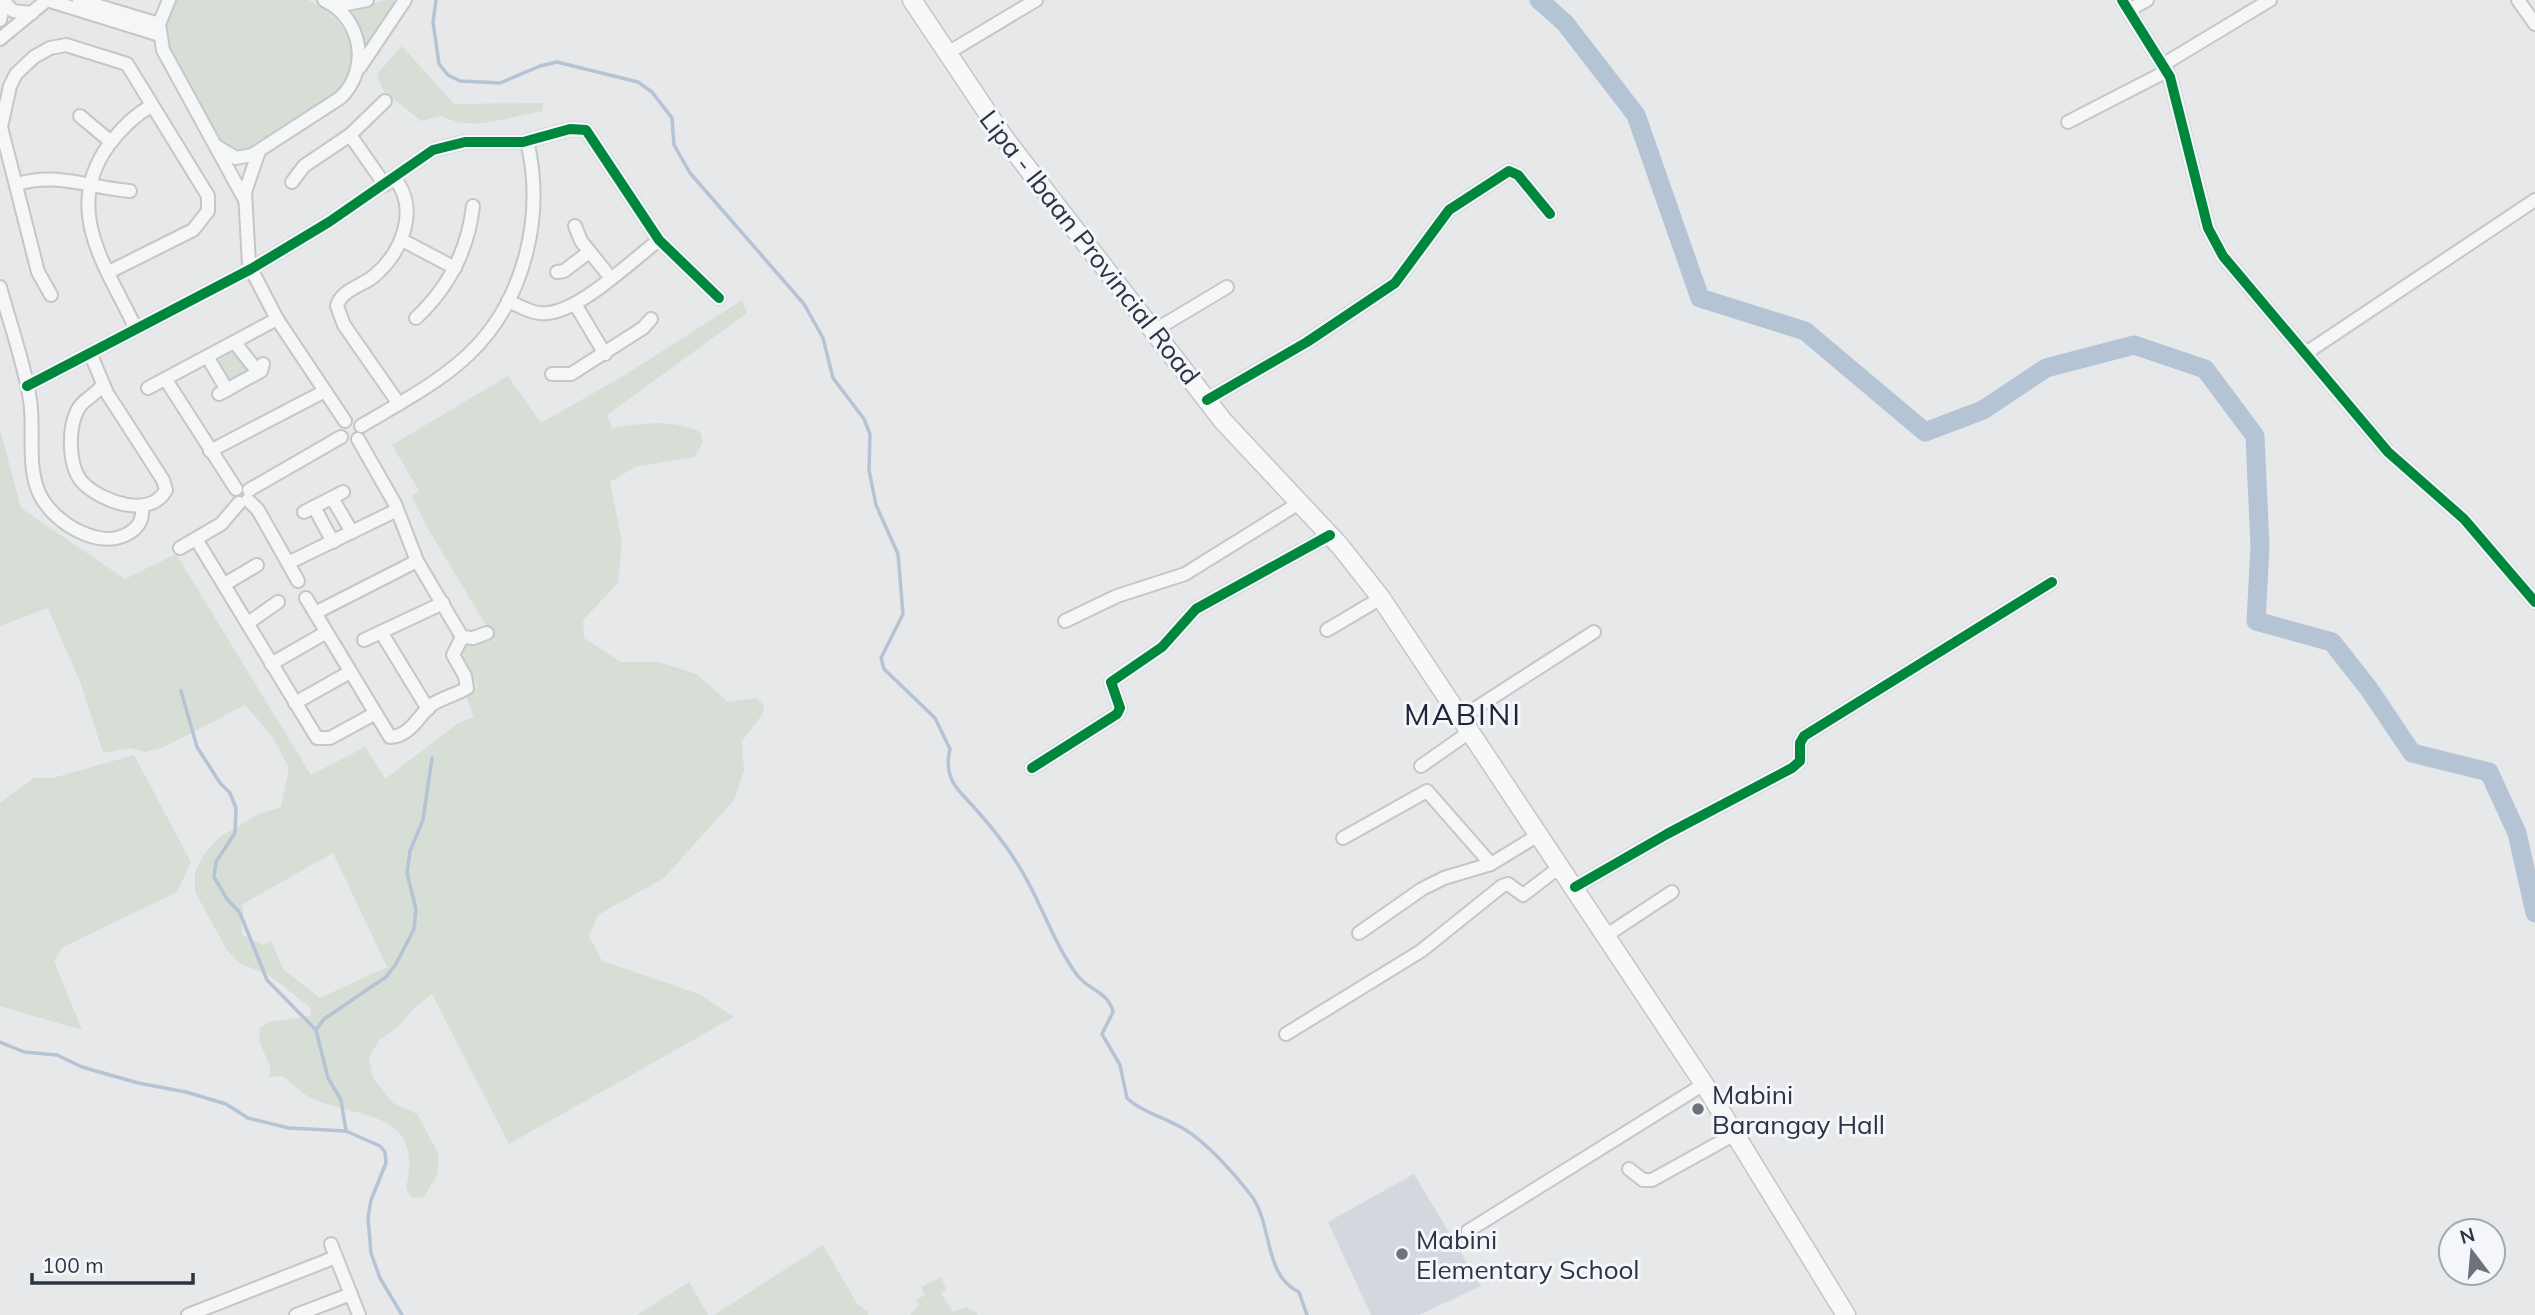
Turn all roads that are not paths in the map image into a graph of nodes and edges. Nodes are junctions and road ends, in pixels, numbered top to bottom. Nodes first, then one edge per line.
1 (47, 0) edge
2 (79, 0) edge
3 (169, 0) edge
4 (367, 0) edge
5 (405, 0) edge
6 (1036, 0) edge
7 (2147, 0) edge
8 (2270, 0) edge
9 (2518, 0) edge
10 (4, 1) edge
11 (326, 1) edge
12 (914, 1) edge
13 (2126, 5) edge
14 (32, 13) junction
15 (0, 20) edge
16 (2535, 24) edge
17 (159, 30) junction
18 (0, 39) edge
19 (946, 54) junction
20 (360, 67) junction
21 (2166, 68) junction
22 (385, 101) dead end
23 (150, 106) junction
24 (80, 116) dead end
25 (2068, 122) dead end
26 (350, 135) junction
27 (527, 141) junction
28 (111, 142) junction
29 (216, 146) junction
30 (259, 151) junction
31 (389, 181) junction
32 (292, 182) dead end
33 (18, 184) junction
34 (88, 186) junction
35 (130, 191) dead end
36 (2535, 200) edge
37 (245, 201) junction
38 (473, 206) dead end
39 (1550, 214) dead end
40 (575, 226) dead end
41 (402, 240) junction
42 (659, 240) junction
43 (589, 252) junction
44 (455, 268) junction
45 (251, 269) junction
46 (109, 272) junction
47 (557, 272) dead end
48 (610, 277) junction
49 (0, 287) edge
50 (1227, 287) dead end
51 (51, 295) dead end
52 (719, 298) dead end
53 (508, 301) junction
54 (575, 304) junction
55 (416, 318) dead end
56 (277, 319) junction
57 (652, 319) dead end
58 (136, 329) junction
59 (1155, 330) junction
60 (235, 343) junction
61 (2306, 353) junction
62 (605, 354) junction
63 (92, 355) junction
64 (208, 358) junction
65 (552, 374) dead end
66 (166, 380) junction
67 (103, 384) junction
68 (27, 386) junction
69 (148, 388) dead end
70 (325, 391) junction
71 (1207, 400) junction
72 (399, 404) junction
73 (345, 421) junction
74 (359, 433) junction
75 (341, 438) junction
76 (210, 451) junction
77 (243, 495) junction
78 (1299, 503) junction
79 (142, 506) junction
80 (397, 510) junction
81 (352, 532) junction
82 (1330, 535) junction
83 (197, 539) junction
84 (333, 542) junction
85 (180, 548) dead end
86 (417, 561) junction
87 (288, 563) junction
88 (257, 565) dead end
89 (298, 581) dead end
90 (2052, 582) dead end
91 (225, 584) junction
92 (306, 598) dead end
93 (1381, 598) junction
94 (278, 602) dead end
95 (2535, 602) edge
96 (443, 603) junction
97 (315, 613) junction
98 (1065, 621) dead end
99 (248, 624) junction
100 (1327, 630) dead end
101 (382, 632) junction
102 (487, 632) dead end
103 (1594, 632) dead end
104 (325, 633) junction
105 (463, 637) junction
106 (364, 640) dead end
107 (271, 664) junction
108 (350, 672) junction
109 (295, 703) junction
110 (428, 709) junction
111 (374, 714) junction
112 (1466, 724) junction
113 (1421, 766) dead end
114 (1032, 768) dead end
115 (1540, 834) junction
116 (1343, 838) dead end
117 (1491, 864) junction
118 (1561, 866) junction
119 (1575, 887) junction
120 (1672, 892) dead end
121 (1359, 933) dead end
122 (1607, 935) junction
123 (1286, 1034) dead end
124 (1704, 1084) junction
125 (1735, 1134) junction
126 (1629, 1169) dead end
127 (1468, 1231) dead end
128 (331, 1244) dead end
129 (336, 1257) junction
130 (351, 1294) junction
131 (217, 1310) edge
132 (188, 1315) edge
133 (296, 1315) edge
134 (359, 1315) edge
135 (1846, 1315) edge

1 - 14 street
1 - 17 street
2 - 17 street
3 - 17 street
4 - 11 street
5 - 20 street
6 - 19 street
7 - 13 street
8 - 21 street
9 - 16 street
10 - 14 street
10 - 15 street
11 - 20 street
12 - 19 main road, Lipa - Ibaan Provincial Road
13 - 21 street
14 - 18 street
17 - 29 street
19 - 59 main road, Lipa - Ibaan Provincial Road
20 - 30 street
21 - 25 street
21 - 61 street
22 - 26 street
23 - 28 street
23 - 33 street
23 - 46 street
24 - 28 street
26 - 31 street
26 - 32 street
27 - 31 street
27 - 42 street
27 - 53 street
28 - 34 street
29 - 30 street
29 - 37 street
30 - 37 street
31 - 41 street
31 - 45 street
33 - 34 street
33 - 51 street
34 - 35 street
34 - 46 street
36 - 61 street
37 - 45 street
38 - 44 street
39 - 71 street
40 - 43 street
41 - 44 street
41 - 72 street
42 - 48 street
42 - 52 street
43 - 47 street
43 - 48 street
44 - 55 street
45 - 56 street
45 - 58 street
46 - 58 street
48 - 54 street
49 - 68 street
50 - 59 street
53 - 54 street
53 - 72 street
54 - 62 street
56 - 60 street
56 - 70 street
57 - 62 street
58 - 63 street
59 - 71 main road, Lipa - Ibaan Provincial Road
60 - 64 street
60 - 64 street
61 - 95 street
62 - 65 street
63 - 67 street
63 - 68 street
64 - 66 street
66 - 69 street
66 - 76 street
67 - 79 street
67 - 79 street
68 - 79 street
70 - 73 street
70 - 76 street
71 - 78 main road, Lipa - Ibaan Provincial Road
72 - 74 street
73 - 74 street
73 - 75 street
74 - 75 street
74 - 80 street
75 - 77 street
76 - 77 street
77 - 83 street
77 - 87 street
78 - 82 main road, Lipa - Ibaan Provincial Road
78 - 98 street
80 - 81 street
80 - 86 street
81 - 84 street
81 - 84 street
82 - 93 main road, Lipa - Ibaan Provincial Road
82 - 114 street
83 - 85 street
83 - 91 street
84 - 87 street
86 - 96 street
86 - 97 street
87 - 89 street
88 - 91 street
90 - 119 street
91 - 99 street
92 - 97 street
93 - 100 street
93 - 112 main road, Lipa - Ibaan Provincial Road
94 - 99 street
96 - 101 street
96 - 105 street
97 - 104 street
99 - 107 street
101 - 106 street
101 - 110 street
102 - 105 street
103 - 112 street
104 - 107 street
104 - 108 street
105 - 110 street
107 - 109 street
108 - 109 street
108 - 111 street
109 - 111 street
110 - 111 street
112 - 113 street
112 - 115 main road, Lipa - Ibaan Provincial Road
115 - 117 street
115 - 118 main road, Lipa - Ibaan Provincial Road
116 - 117 street
117 - 121 street
118 - 119 main road, Lipa - Ibaan Provincial Road
118 - 123 street
119 - 122 main road, Lipa - Ibaan Provincial Road
120 - 122 street
122 - 124 main road, Lipa - Ibaan Provincial Road
124 - 125 main road, Lipa - Ibaan Provincial Road
124 - 127 street
125 - 126 street
125 - 135 main road, Lipa - Ibaan Provincial Road
128 - 129 street
129 - 130 street
129 - 131 street
130 - 133 street
130 - 134 street
131 - 132 street

